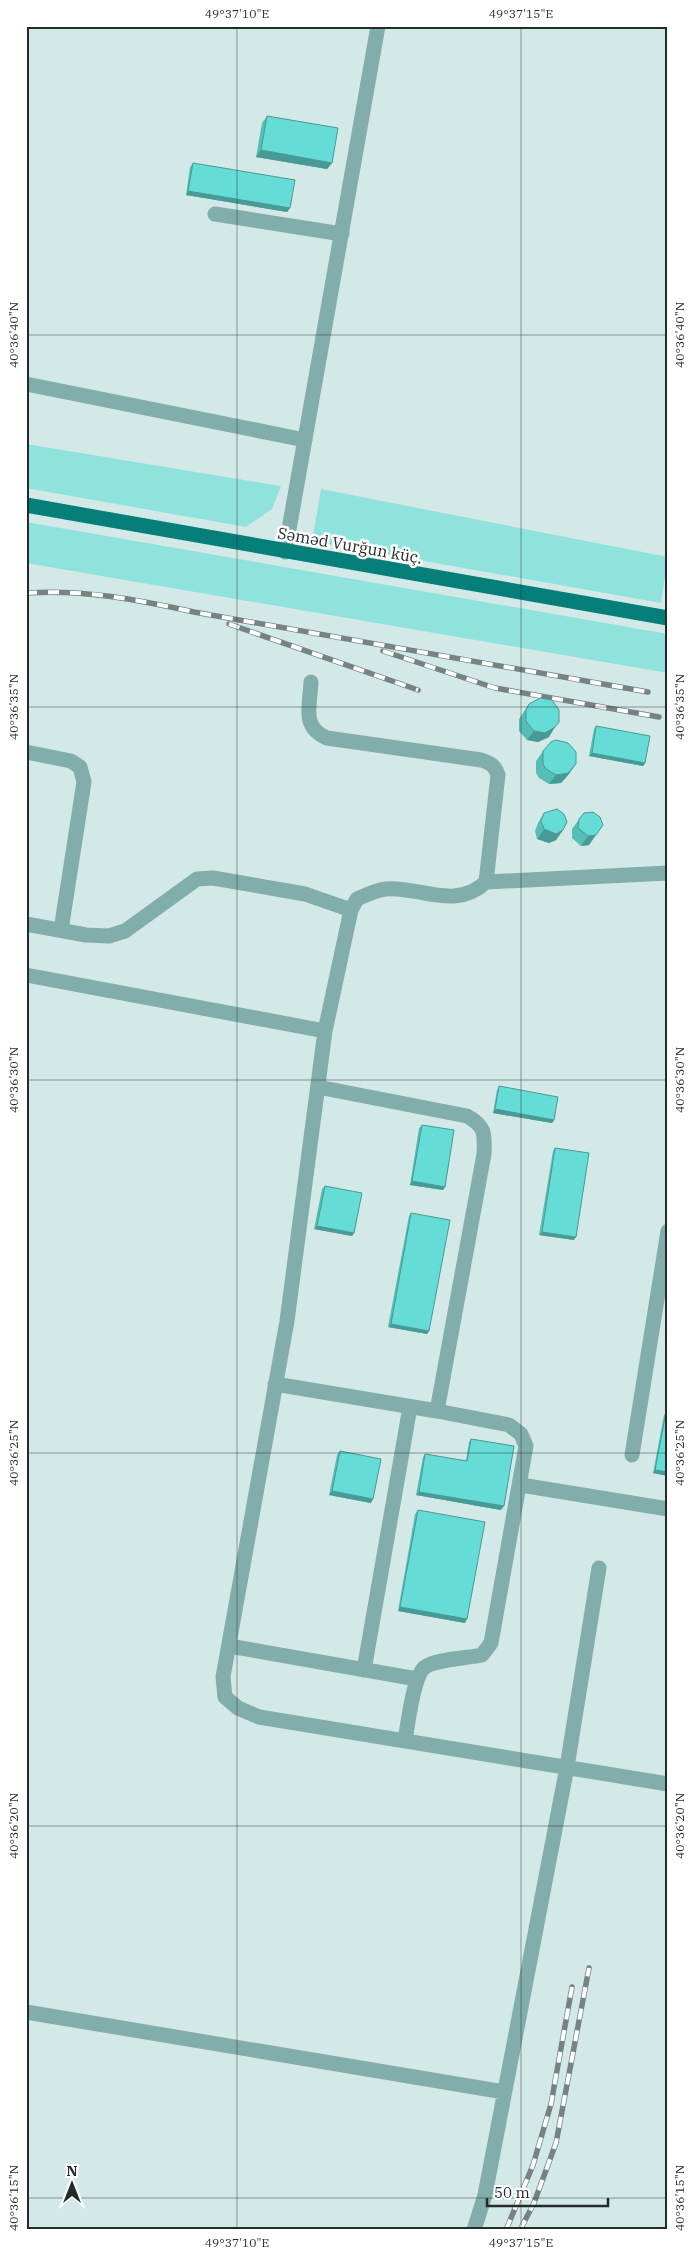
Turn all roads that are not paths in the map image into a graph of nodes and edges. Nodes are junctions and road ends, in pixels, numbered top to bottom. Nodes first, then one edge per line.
1 (378, 26) edge
2 (215, 214) dead end
3 (342, 234) junction
4 (26, 384) edge
5 (305, 440) junction
6 (26, 505) edge
7 (285, 552) junction
8 (668, 618) edge
9 (311, 682) dead end
10 (26, 752) edge
11 (668, 873) edge
12 (486, 882) junction
13 (351, 910) junction
14 (26, 924) edge
15 (61, 930) junction
16 (26, 975) edge
17 (325, 1031) junction
18 (318, 1087) junction
19 (668, 1231) edge
20 (275, 1384) junction
21 (410, 1407) junction
22 (437, 1411) junction
23 (632, 1455) dead end
24 (521, 1485) junction
25 (668, 1509) edge
26 (599, 1568) dead end
27 (229, 1646) junction
28 (364, 1670) junction
29 (417, 1679) junction
30 (405, 1740) junction
31 (567, 1767) junction
32 (668, 1784) edge
33 (26, 2012) edge
34 (504, 2092) junction
35 (474, 2230) edge

1 - 3 lane
2 - 3 lane
3 - 5 lane
4 - 5 lane
5 - 7 lane
6 - 7 main road, Səməd Vurğun küç.
7 - 8 main road, Səməd Vurğun küç.
9 - 12 lane
10 - 15 lane
11 - 12 lane
12 - 13 lane
13 - 15 lane
13 - 17 lane
14 - 15 lane
16 - 17 lane
17 - 18 lane
18 - 20 lane
18 - 22 lane
19 - 23 lane
20 - 21 lane
20 - 27 lane
21 - 22 lane
21 - 28 lane
22 - 24 lane
24 - 25 lane
24 - 29 lane
26 - 31 lane
27 - 28 lane
27 - 30 lane
28 - 29 lane
29 - 30 lane
30 - 31 lane
31 - 32 lane
31 - 34 lane
33 - 34 lane
34 - 35 lane

